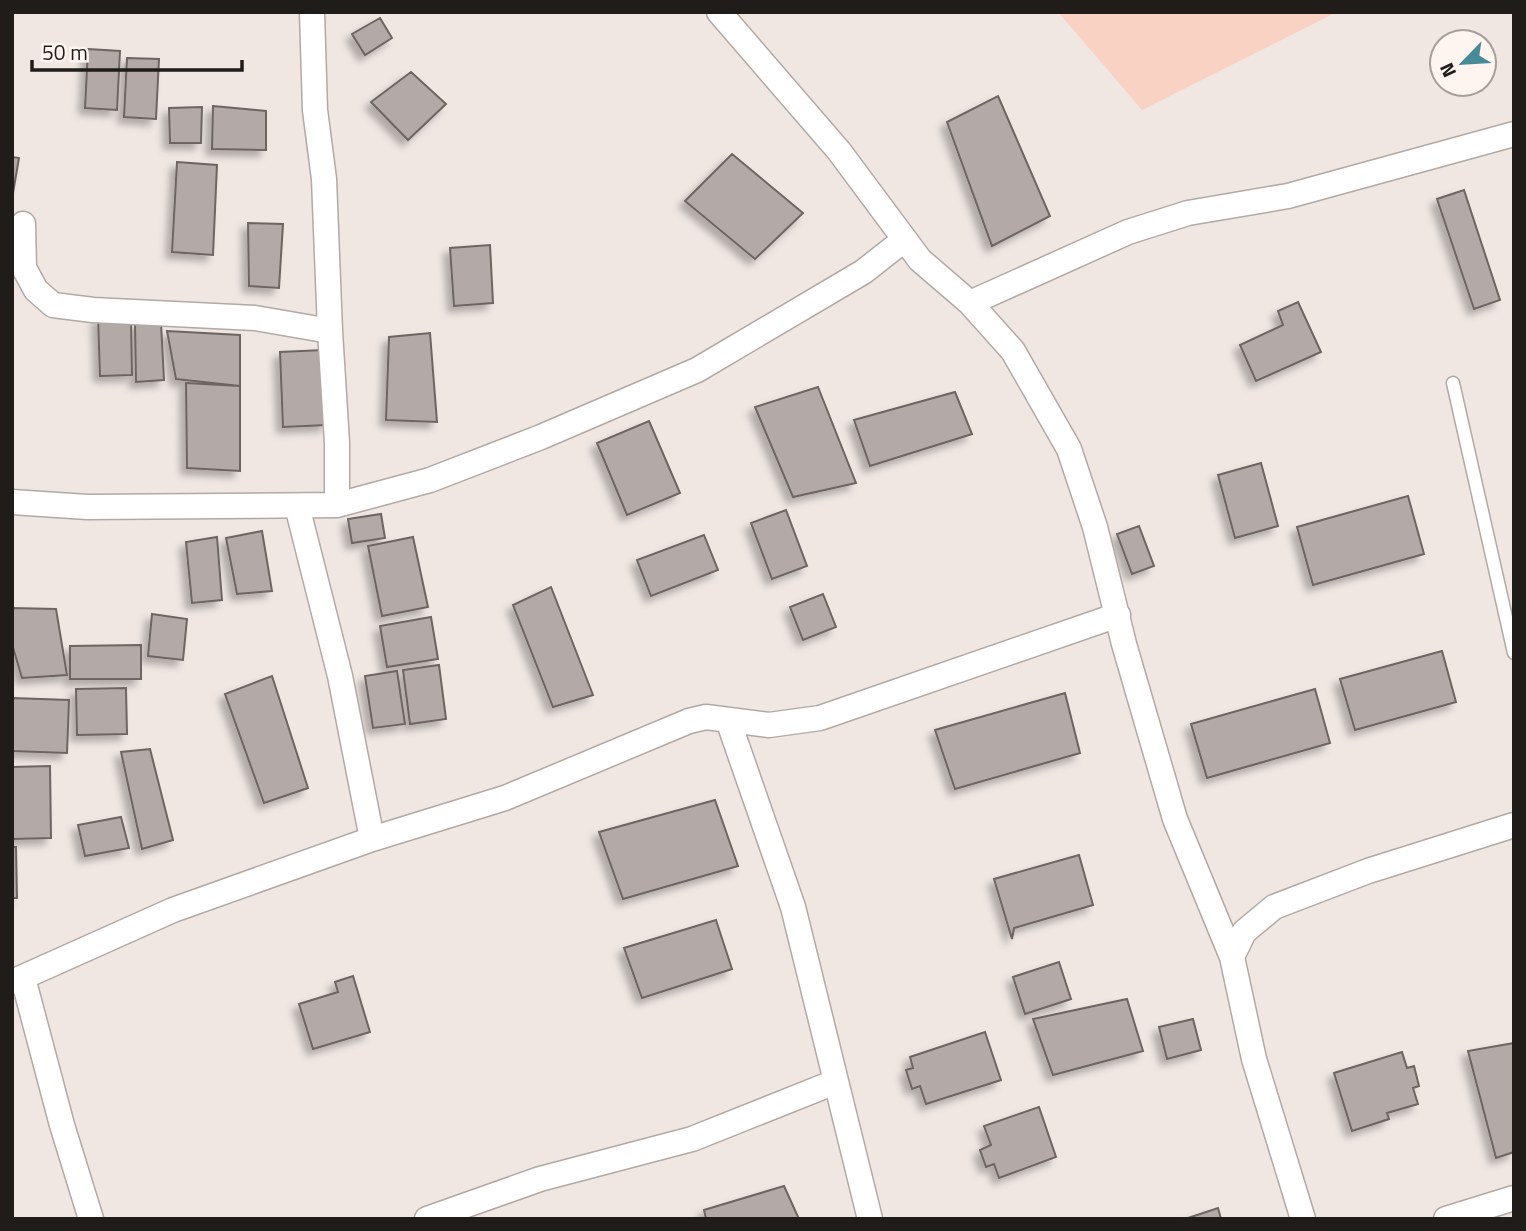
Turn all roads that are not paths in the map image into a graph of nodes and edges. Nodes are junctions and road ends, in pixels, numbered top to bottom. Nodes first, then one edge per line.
1 (312, 12) edge
2 (719, 12) edge
3 (1514, 134) edge
4 (23, 224) dead end
5 (904, 240) junction
6 (970, 303) junction
7 (330, 331) junction
8 (1453, 383) dead end
9 (12, 502) edge
10 (337, 505) junction
11 (297, 506) junction
12 (1118, 615) junction
13 (1514, 653) edge
14 (729, 720) junction
15 (1514, 825) edge
16 (372, 839) junction
17 (1232, 957) junction
18 (18, 980) edge
19 (835, 1082) junction
20 (1514, 1198) edge
21 (490, 1208) edge
22 (91, 1219) edge
23 (427, 1219) edge
24 (870, 1219) edge
25 (1303, 1219) edge
26 (1446, 1219) edge

1 - 7 street
2 - 5 street
3 - 6 street
4 - 7 street
5 - 6 street
5 - 10 street
6 - 12 street
7 - 10 street
8 - 13 lane
9 - 11 street
10 - 11 street
11 - 16 street
12 - 14 street
12 - 17 street
14 - 16 street
14 - 19 street
15 - 17 street
16 - 18 street
17 - 25 street
18 - 22 street
19 - 21 street
19 - 24 street
20 - 26 street
21 - 23 street

